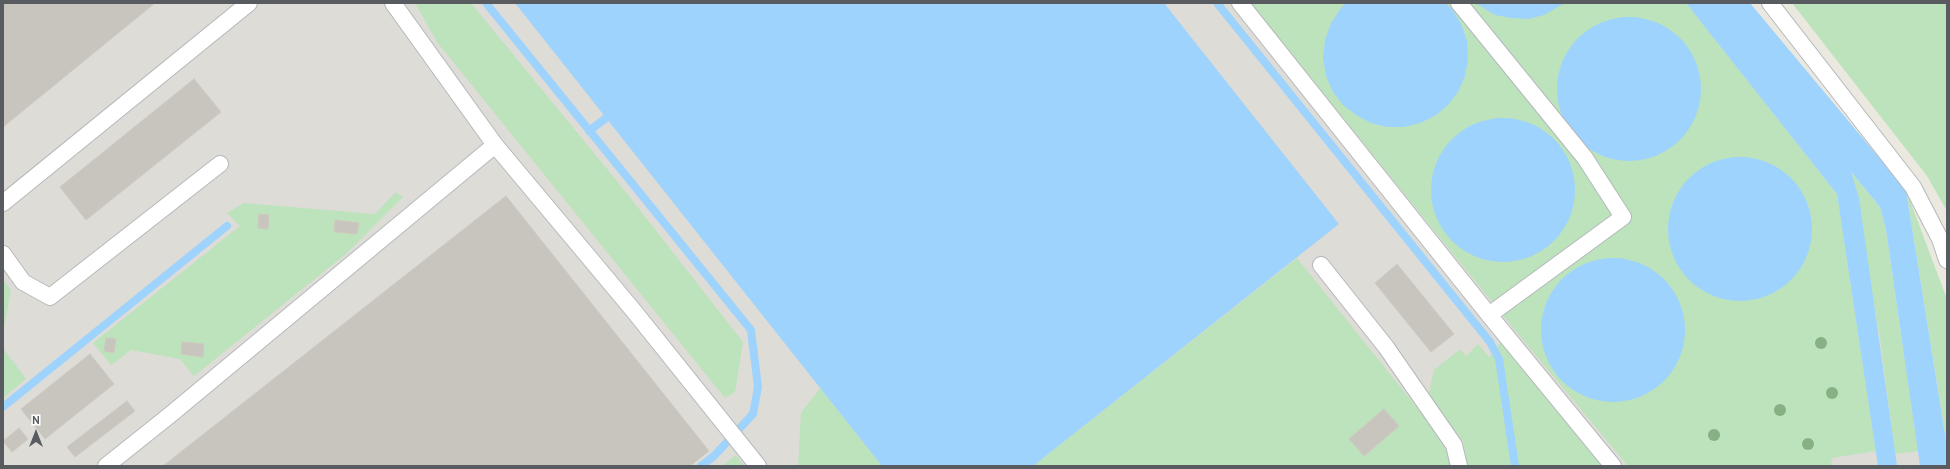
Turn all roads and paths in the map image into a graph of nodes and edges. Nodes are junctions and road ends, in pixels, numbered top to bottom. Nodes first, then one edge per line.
1 (250, 3) edge
2 (393, 3) edge
3 (1240, 3) edge
4 (1460, 3) edge
5 (1770, 3) edge
6 (495, 145) junction
7 (220, 164) dead end
8 (3, 203) edge
9 (3, 254) edge
10 (1947, 260) edge
11 (1321, 265) dead end
12 (1489, 315) junction
13 (106, 466) edge
14 (758, 466) edge
15 (1459, 466) edge
16 (1613, 466) edge

1 - 8 lane
2 - 6 lane
3 - 12 lane
4 - 12 lane
5 - 10 lane
6 - 13 lane
6 - 14 lane
7 - 9 lane
11 - 15 lane
12 - 16 lane

